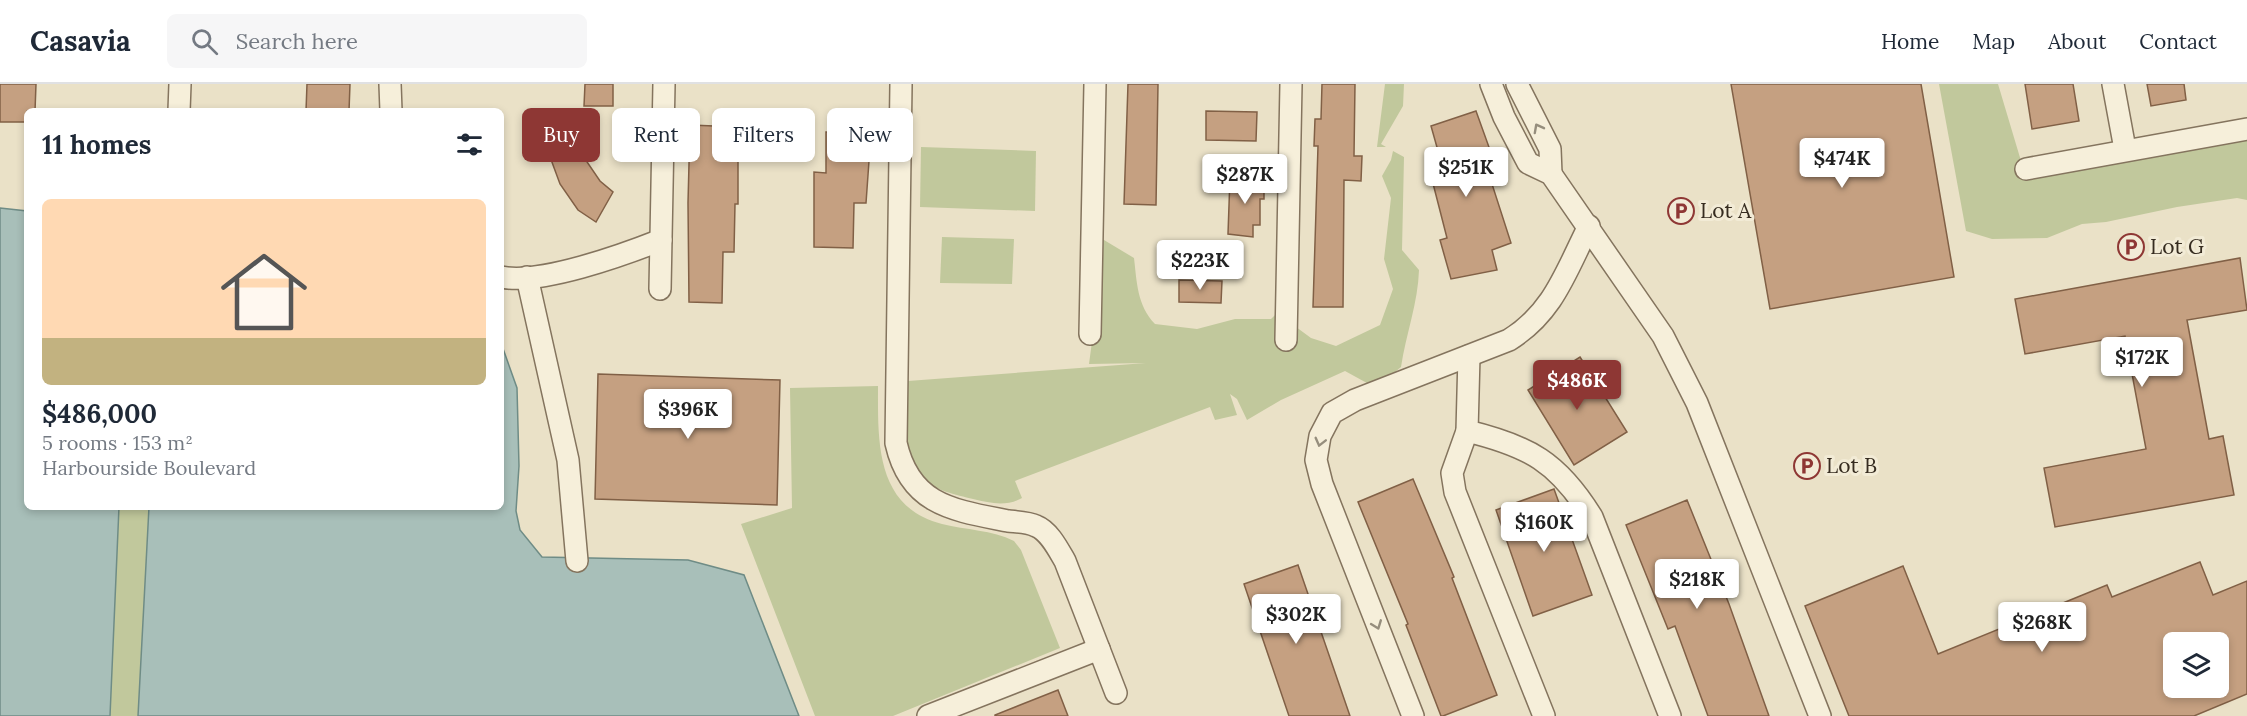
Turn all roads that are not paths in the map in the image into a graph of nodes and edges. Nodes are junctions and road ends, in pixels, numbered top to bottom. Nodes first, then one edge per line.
1 (180, 84) edge
2 (390, 84) edge
3 (664, 84) edge
4 (901, 84) edge
5 (1095, 84) edge
6 (1291, 84) edge
7 (1491, 84) edge
8 (1517, 84) edge
9 (2113, 84) edge
10 (179, 108) edge
11 (391, 108) edge
12 (2247, 129) edge
13 (2125, 149) junction
14 (2026, 168) dead end
15 (1551, 174) junction
16 (1589, 226) junction
17 (661, 240) junction
18 (504, 277) edge
19 (527, 277) junction
20 (660, 289) dead end
21 (1090, 334) dead end
22 (1286, 340) dead end
23 (1469, 356) junction
24 (1467, 431) junction
25 (577, 561) dead end
26 (1099, 649) junction
27 (1116, 693) dead end
28 (928, 716) edge
29 (1413, 716) edge
30 (1544, 716) edge
31 (1670, 716) edge
32 (1820, 716) edge

1 - 10 street
2 - 11 street
3 - 17 street
4 - 26 street
5 - 21 street
6 - 22 street
7 - 15 street
15 -> 8 street
9 - 13 street
12 - 13 street
13 - 14 street
15 - 16 street
16 - 23 street
16 - 32 street
17 - 19 street
17 - 20 street
18 - 19 street
19 - 25 street
23 - 24 street
23 -> 29 street
24 - 30 street
24 - 31 street
26 - 27 street
26 - 28 street

